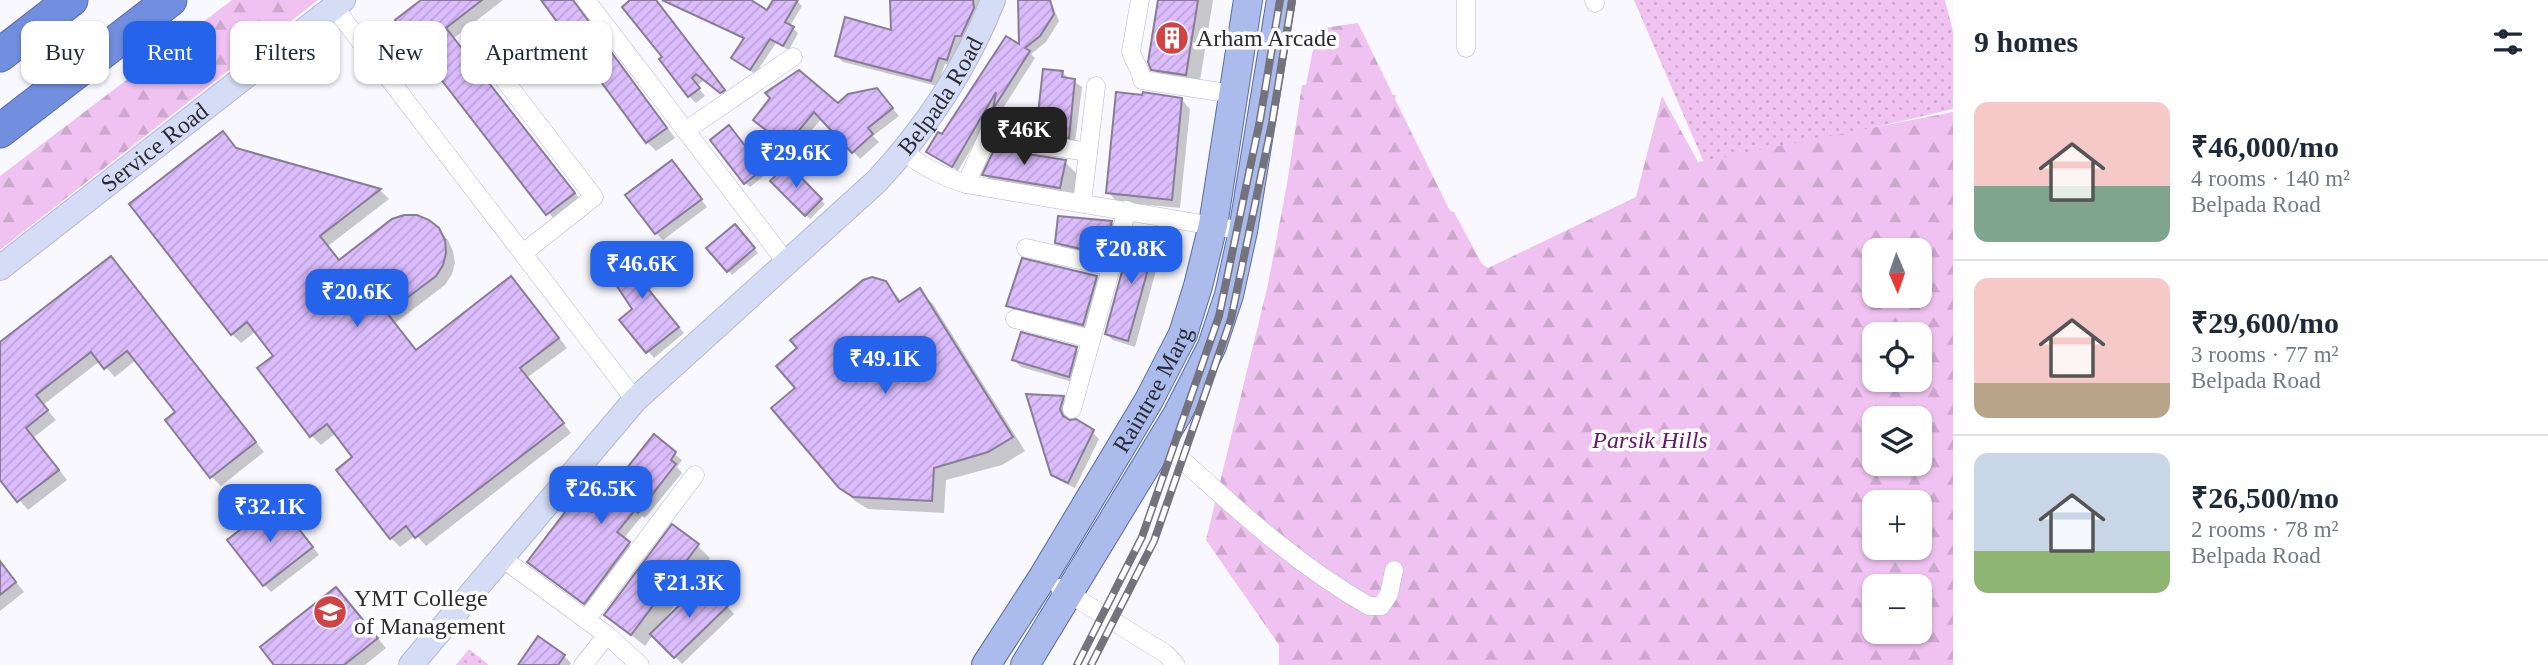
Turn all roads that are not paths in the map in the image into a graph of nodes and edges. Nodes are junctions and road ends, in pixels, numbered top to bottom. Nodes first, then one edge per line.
1 (71, 0) edge
2 (170, 0) edge
3 (586, 0) edge
4 (993, 0) edge
5 (1140, 0) edge
6 (1248, 0) edge
7 (1281, 0) edge
8 (1466, 0) edge
9 (339, 3) edge
10 (1466, 48) dead end
11 (0, 55) edge
12 (793, 57) dead end
13 (507, 84) edge
14 (1096, 86) dead end
15 (1233, 94) junction
16 (0, 131) edge
17 (685, 131) junction
18 (905, 151) junction
19 (1088, 152) junction
20 (966, 184) junction
21 (1082, 203) junction
22 (1126, 211) junction
23 (1213, 225) junction
24 (1244, 230) junction
25 (1026, 248) dead end
26 (523, 253) junction
27 (786, 262) junction
28 (1111, 267) junction
29 (0, 268) edge
30 (1015, 318) dead end
31 (1091, 339) junction
32 (635, 400) junction
33 (1072, 409) dead end
34 (1161, 441) junction
35 (695, 475) dead end
36 (502, 558) junction
37 (1395, 570) dead end
38 (1043, 577) junction
39 (1069, 593) junction
40 (598, 629) junction
41 (584, 657) edge
42 (411, 665) edge
43 (640, 665) edge
44 (986, 665) edge
45 (1025, 665) edge
46 (1176, 665) edge

1 - 11 highway
2 - 16 highway
3 - 17 street
4 - 18 street, Belpada Road
5 - 15 street
6 - 15 main road, Raintree Marg
7 - 24 main road, Raintree Marg
8 - 10 street
9 - 26 street
9 - 29 street, Service Road
12 - 17 street
13 - 26 street
14 - 19 street
15 - 23 main road, Raintree Marg
17 - 27 street
18 - 20 street
18 - 27 street, Belpada Road
19 - 20 street
19 - 21 street
20 - 21 street
21 - 22 street
22 - 23 street
22 - 28 street
23 - 24 street
23 - 38 main road, Raintree Marg
24 - 34 main road, Raintree Marg
25 - 28 street
26 - 32 street
27 - 32 street, Belpada Road
28 - 31 street
30 - 31 street
31 - 33 street
32 - 36 street, Belpada Road
34 - 37 street
34 - 39 main road, Raintree Marg
35 - 40 street
36 - 40 street
36 - 42 street, Belpada Road
38 - 39 street
38 - 44 main road, Raintree Marg
39 - 45 main road, Raintree Marg
39 - 46 street
40 - 41 street
40 - 43 street

